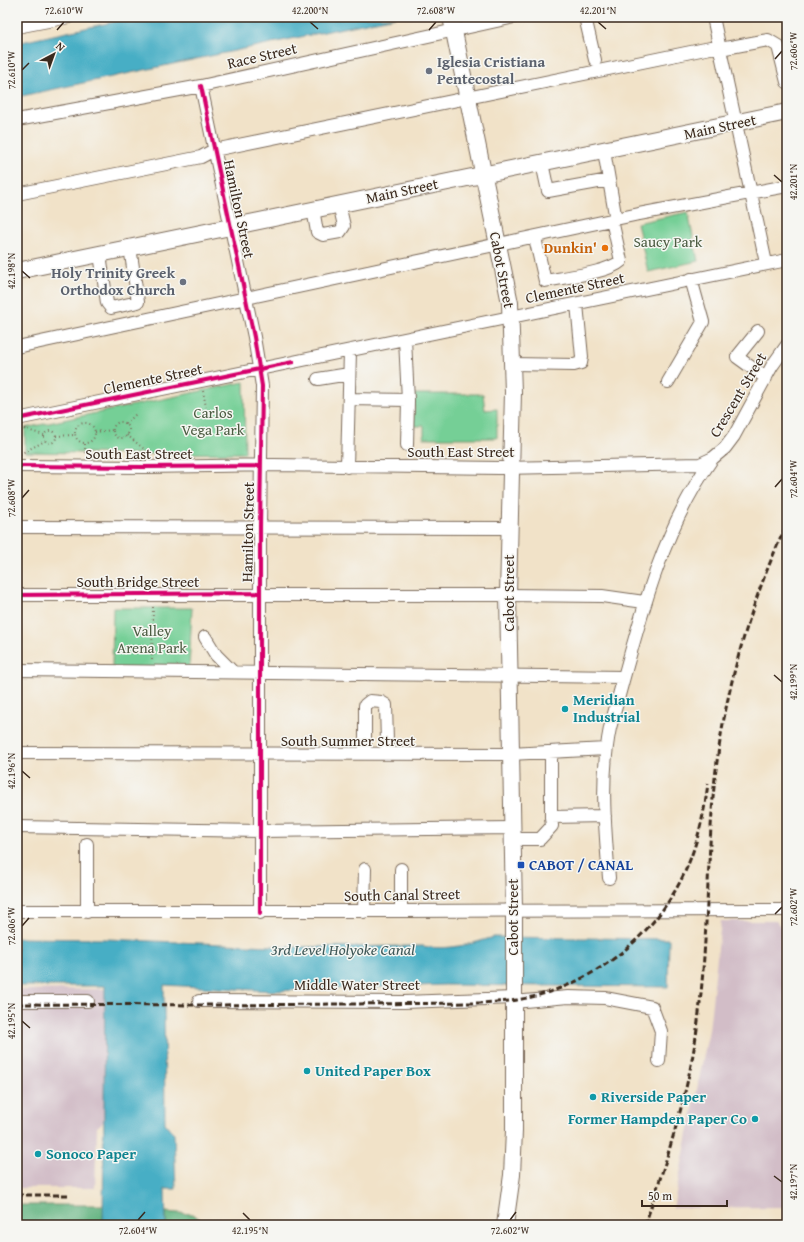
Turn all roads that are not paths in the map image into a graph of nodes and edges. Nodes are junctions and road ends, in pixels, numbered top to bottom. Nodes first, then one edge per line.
1 (69, 17) edge
2 (514, 17) edge
3 (585, 17) edge
4 (713, 17) edge
5 (452, 23) edge
6 (17, 27) edge
7 (720, 47) junction
8 (595, 60) dead end
9 (787, 82) edge
10 (201, 86) junction
11 (467, 98) junction
12 (787, 112) edge
13 (17, 120) edge
14 (736, 124) junction
15 (214, 150) junction
16 (604, 151) junction
17 (542, 163) junction
18 (483, 175) junction
19 (609, 180) junction
20 (787, 186) edge
21 (751, 192) junction
22 (17, 194) edge
23 (339, 204) junction
24 (313, 209) junction
25 (614, 220) junction
26 (231, 226) junction
27 (535, 238) junction
28 (498, 246) junction
29 (130, 247) junction
30 (100, 254) junction
31 (787, 260) edge
32 (766, 263) junction
33 (17, 271) edge
34 (690, 279) junction
35 (246, 299) junction
36 (577, 304) junction
37 (511, 318) junction
38 (758, 331) dead end
39 (405, 339) junction
40 (787, 345) edge
41 (17, 347) edge
42 (350, 351) junction
43 (512, 364) junction
44 (259, 369) junction
45 (349, 374) junction
46 (766, 378) junction
47 (318, 379) dead end
48 (668, 382) dead end
49 (349, 399) junction
50 (408, 400) junction
51 (20, 424) edge
52 (407, 445) dead end
53 (713, 458) junction
54 (18, 460) edge
55 (260, 466) junction
56 (346, 468) junction
57 (510, 468) junction
58 (17, 527) edge
59 (260, 527) junction
60 (509, 528) junction
61 (259, 593) junction
62 (17, 595) edge
63 (508, 595) junction
64 (644, 602) junction
65 (205, 637) dead end
66 (17, 670) edge
67 (232, 671) junction
68 (259, 672) junction
69 (509, 676) junction
70 (624, 677) junction
71 (606, 749) junction
72 (551, 752) junction
73 (17, 753) edge
74 (259, 753) junction
75 (365, 753) junction
76 (386, 753) junction
77 (510, 754) junction
78 (604, 816) junction
79 (551, 817) junction
80 (17, 827) edge
81 (260, 831) junction
82 (512, 834) junction
83 (86, 844) dead end
84 (365, 869) dead end
85 (401, 869) dead end
86 (608, 878) dead end
87 (787, 910) edge
88 (17, 911) edge
89 (401, 911) junction
90 (87, 912) junction
91 (364, 912) junction
92 (260, 913) junction
93 (514, 916) junction
94 (514, 997) junction
95 (17, 1001) edge
96 (88, 1001) dead end
97 (199, 1001) dead end
98 (659, 1061) dead end
99 (505, 1225) edge

1 - 6 street
2 - 5 street, Race Street
3 - 8 street
4 - 7 street
5 - 10 street, Race Street
5 - 11 main road, Cabot Street
7 - 9 street
7 - 11 street
7 - 14 street
10 - 13 street, Race Street
10 - 15 street, Hamilton Street
11 - 15 street
11 - 18 main road, Cabot Street
12 - 14 main road, Main Street
14 - 16 main road, Main Street
14 - 21 street
15 - 22 street
15 - 26 street, Hamilton Street
16 - 17 main road, Main Street
16 - 19 street
17 - 18 main road, Main Street
17 - 19 street
18 - 23 main road, Main Street
18 - 28 main road, Cabot Street
19 - 25 street
20 - 21 street
21 - 25 street
21 - 32 street
23 - 24 main road, Main Street
23 - 24 street
24 - 26 main road, Main Street
25 - 27 street
25 - 27 street
26 - 29 main road, Main Street
26 - 35 street, Hamilton Street
27 - 28 street
28 - 35 street
28 - 37 main road, Cabot Street
29 - 30 main road, Main Street
29 - 30 street
30 - 33 main road, Main Street
31 - 32 street, Clemente Street
32 - 34 street, Clemente Street
34 - 36 street, Clemente Street
34 - 48 street
35 - 41 street
35 - 44 street, Hamilton Street
36 - 37 street, Clemente Street
36 - 43 street
37 - 39 street, Clemente Street
37 - 43 main road, Cabot Street
38 - 46 street
39 - 42 street, Clemente Street
39 - 50 street
40 - 46 street, Crescent Street
42 - 44 street, Clemente Street
42 - 45 street
43 - 57 main road, Cabot Street
44 - 51 street, Clemente Street
44 - 55 street, Hamilton Street
45 - 47 street
45 - 49 street
46 - 53 street, Crescent Street
49 - 50 street
49 - 56 street
50 - 52 street
53 - 57 street, South East Street
53 - 64 street
54 - 55 street, South East Street
55 - 56 street, South East Street
55 - 59 street, Hamilton Street
56 - 57 street, South East Street
57 - 60 main road, Cabot Street
58 - 59 street
59 - 60 street
59 - 61 street, Hamilton Street
60 - 63 main road, Cabot Street
61 - 62 street, South Bridge Street
61 - 63 street, South Bridge Street
61 - 68 street, Hamilton Street
63 - 64 street, South Bridge Street
63 - 69 main road, Cabot Street
64 - 70 street
65 - 67 street
66 - 67 street
67 - 68 street
68 - 69 street
68 - 74 street, Hamilton Street
69 - 70 street
69 - 77 main road, Cabot Street
70 - 71 street
71 - 72 street, South Summer Street
71 - 78 street
72 - 77 street, South Summer Street
72 - 79 street
73 - 74 street, South Summer Street
74 - 75 street, South Summer Street
74 - 81 street, Hamilton Street
75 - 76 street, South Summer Street
75 - 76 street
76 - 77 street, South Summer Street
77 - 82 main road, Cabot Street
78 - 79 street
78 - 86 street
79 - 82 street
80 - 81 street
81 - 82 street
81 - 92 street, Hamilton Street
82 - 93 main road, Cabot Street
83 - 90 street
84 - 91 street
85 - 89 street
87 - 93 street, South Canal Street
88 - 90 street, South Canal Street
89 - 91 street, South Canal Street
89 - 93 street, South Canal Street
90 - 92 street, South Canal Street
91 - 92 street, South Canal Street
93 - 94 main road, Cabot Street
94 - 97 street, Middle Water Street
94 - 98 street, Middle Water Street
94 - 99 main road, Cabot Street
95 - 96 street

